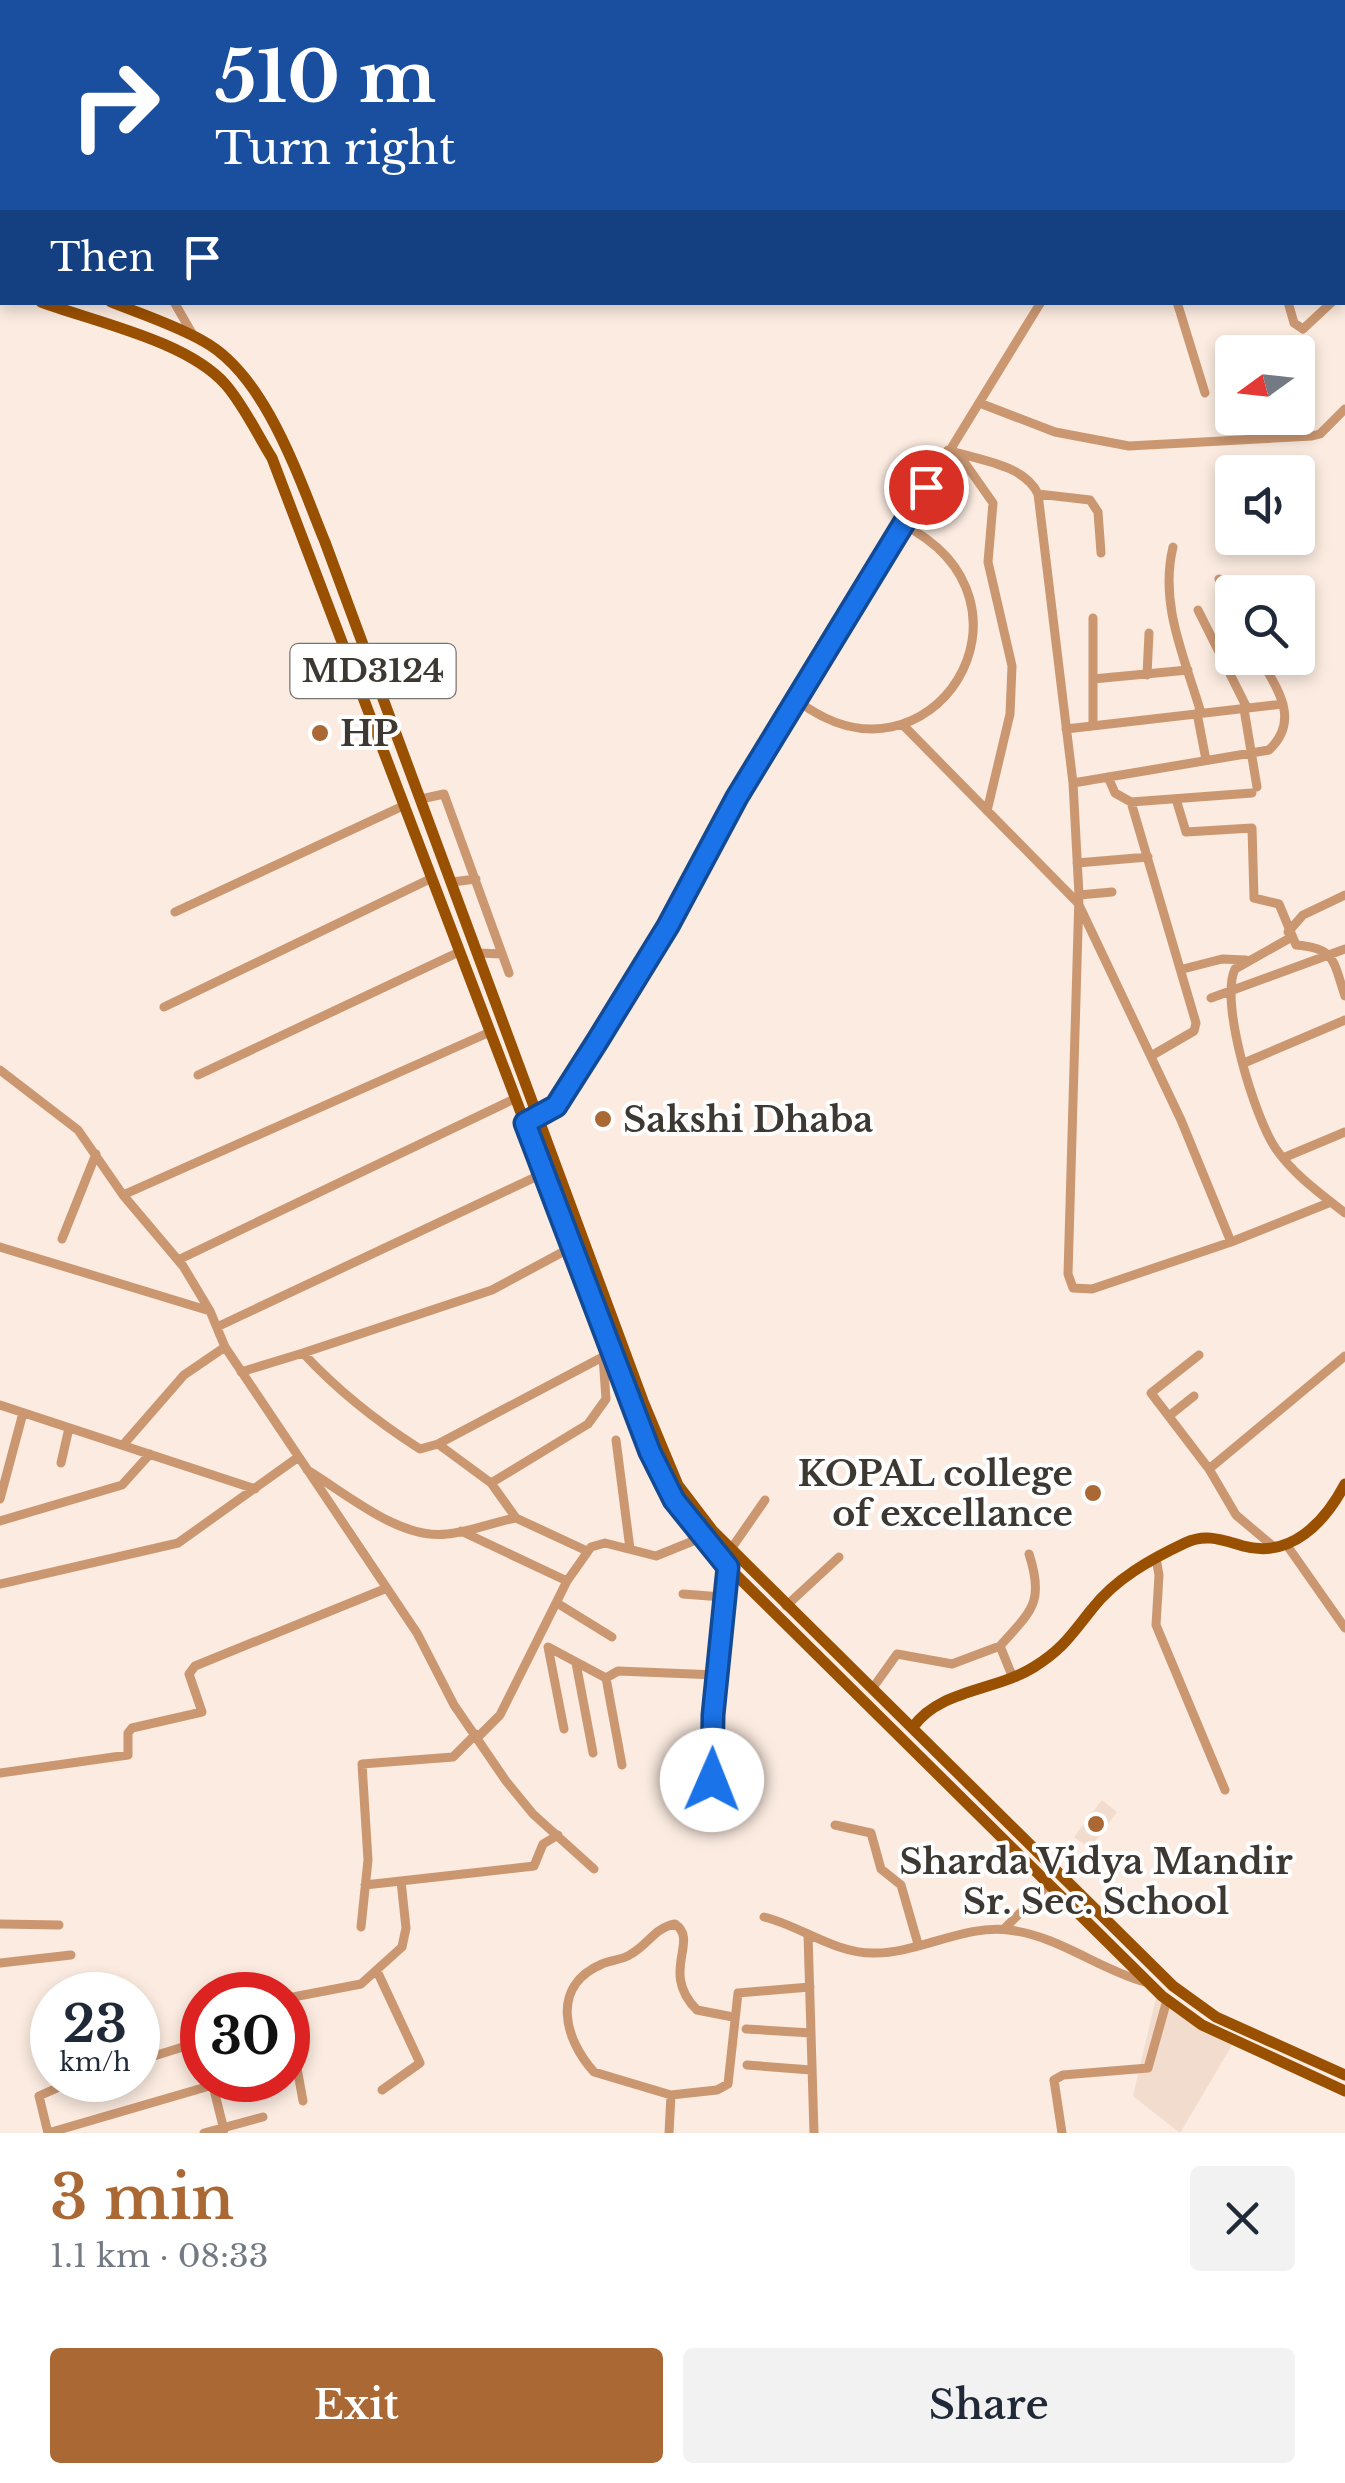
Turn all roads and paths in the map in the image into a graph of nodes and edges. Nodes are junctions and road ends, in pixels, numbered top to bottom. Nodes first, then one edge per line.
1 (48, 305) edge
2 (118, 305) edge
3 (176, 305) edge
4 (1039, 305) edge
5 (1179, 305) edge
6 (1289, 305) edge
7 (1329, 305) edge
8 (194, 337) junction
9 (1205, 393) dead end
10 (982, 404) junction
11 (1345, 409) edge
12 (953, 450) junction
13 (1038, 494) junction
14 (902, 524) junction
15 (1173, 547) dead end
16 (1100, 553) dead end
17 (1198, 610) dead end
18 (1092, 618) dead end
19 (1149, 633) dead end
20 (1188, 670) junction
21 (1147, 675) junction
22 (1269, 675) edge
23 (1093, 678) junction
24 (798, 701) junction
25 (1284, 704) junction
26 (1246, 709) junction
27 (1199, 713) junction
28 (903, 725) junction
29 (1093, 725) junction
30 (1066, 728) junction
31 (1252, 754) junction
32 (1206, 760) junction
33 (1108, 777) junction
34 (1073, 782) junction
35 (421, 798) junction
36 (1176, 800) junction
37 (1131, 802) junction
38 (404, 805) junction
39 (987, 810) junction
40 (1148, 858) junction
41 (1077, 863) junction
42 (432, 878) junction
43 (476, 879) junction
44 (452, 882) junction
45 (1112, 892) dead end
46 (1345, 895) edge
47 (1078, 899) junction
48 (458, 900) junction
49 (443, 906) junction
50 (175, 912) dead end
51 (1289, 935) junction
52 (1345, 949) edge
53 (459, 952) junction
54 (478, 952) junction
55 (502, 954) junction
56 (1331, 955) junction
57 (1246, 960) junction
58 (1183, 968) junction
59 (509, 973) dead end
60 (1228, 994) junction
61 (1345, 996) edge
62 (1212, 998) dead end
63 (164, 1007) dead end
64 (1345, 1020) edge
65 (490, 1032) junction
66 (1151, 1056) junction
67 (1244, 1062) junction
68 (0, 1070) edge
69 (198, 1076) dead end
70 (514, 1099) junction
71 (538, 1118) junction
72 (525, 1123) junction
73 (1345, 1132) edge
74 (96, 1154) junction
75 (1284, 1158) junction
76 (544, 1173) junction
77 (124, 1196) junction
78 (1331, 1202) junction
79 (1345, 1214) edge
80 (62, 1239) dead end
81 (1232, 1242) junction
82 (572, 1246) junction
83 (0, 1248) edge
84 (178, 1260) junction
85 (210, 1311) junction
86 (217, 1327) junction
87 (225, 1347) junction
88 (303, 1353) junction
89 (608, 1354) junction
90 (1200, 1354) dead end
91 (1345, 1356) edge
92 (241, 1372) junction
93 (1194, 1396) dead end
94 (0, 1406) edge
95 (23, 1413) junction
96 (1169, 1416) junction
97 (69, 1428) junction
98 (616, 1440) dead end
99 (438, 1444) junction
100 (123, 1446) junction
101 (0, 1454) edge
102 (150, 1454) junction
103 (12, 1456) junction
104 (61, 1463) dead end
105 (300, 1463) junction
106 (1208, 1469) junction
107 (491, 1482) junction
108 (1345, 1484) edge
109 (255, 1489) junction
110 (0, 1499) edge
111 (765, 1500) dead end
112 (516, 1518) junction
113 (0, 1522) edge
114 (461, 1531) junction
115 (703, 1537) junction
116 (1280, 1546) junction
117 (630, 1549) junction
118 (731, 1549) junction
119 (587, 1550) junction
120 (1029, 1554) dead end
121 (839, 1557) dead end
122 (1156, 1558) junction
123 (728, 1567) junction
124 (567, 1582) junction
125 (0, 1584) edge
126 (386, 1588) junction
127 (683, 1594) dead end
128 (722, 1598) junction
129 (557, 1604) junction
130 (786, 1606) junction
131 (1345, 1628) edge
132 (612, 1637) dead end
133 (544, 1644) junction
134 (1000, 1646) junction
135 (576, 1662) junction
136 (717, 1675) junction
137 (606, 1678) junction
138 (1012, 1678) junction
139 (872, 1689) junction
140 (913, 1727) junction
141 (564, 1729) dead end
142 (477, 1736) junction
143 (594, 1753) dead end
144 (622, 1765) dead end
145 (0, 1774) edge
146 (1225, 1790) dead end
147 (711, 1812) dead end
148 (835, 1825) dead end
149 (558, 1835) junction
150 (1022, 1836) junction
151 (1012, 1847) junction
152 (1046, 1860) junction
153 (594, 1869) dead end
154 (1034, 1871) junction
155 (401, 1881) junction
156 (366, 1885) junction
157 (1048, 1885) junction
158 (764, 1917) dead end
159 (0, 1924) edge
160 (59, 1924) dead end
161 (361, 1927) dead end
162 (1004, 1929) junction
163 (808, 1934) junction
164 (918, 1944) junction
165 (71, 1955) dead end
166 (0, 1963) edge
167 (377, 1971) junction
168 (1148, 1982) junction
169 (810, 1986) junction
170 (310, 1994) edge
171 (1167, 2000) junction
172 (733, 2016) junction
173 (746, 2029) dead end
174 (810, 2033) junction
175 (747, 2065) dead end
176 (812, 2070) junction
177 (1345, 2075) edge
178 (382, 2090) dead end
179 (1345, 2091) edge
180 (180, 2092) edge
181 (671, 2094) junction
182 (40, 2102) edge
183 (217, 2102) edge
184 (262, 2117) dead end
185 (224, 2130) edge
186 (48, 2133) edge
187 (204, 2133) edge
188 (670, 2133) edge
189 (814, 2133) edge
190 (1062, 2133) edge

1 - 38 main road, MD3124
2 - 8 main road, MD3124
3 - 8 street
4 - 10 street
5 - 9 street
6 - 7 street
8 - 35 main road, MD3124
10 - 11 street
10 - 12 street
12 - 13 street
12 - 14 street
12 - 39 street
13 - 16 street
13 - 30 street
14 - 24 street
14 - 28 street
15 - 20 street
17 - 26 street
18 - 23 street
19 - 21 street
20 - 21 street
20 - 27 street
21 - 23 street
22 - 25 street
23 - 29 street
24 - 28 street
24 - 71 street
25 - 26 street
25 - 31 street
26 - 27 street
26 - 31 street
27 - 29 street
27 - 32 street
28 - 39 street
29 - 30 street
30 - 34 street
31 - 32 street
31 - 36 street
32 - 33 street
33 - 34 street
33 - 37 street
34 - 41 street
35 - 43 street
35 - 44 main road, MD3124
36 - 37 street
36 - 51 street
37 - 40 street
38 - 42 main road, MD3124
38 - 50 street
39 - 47 street
40 - 41 street
40 - 58 street
41 - 47 street
42 - 49 main road, MD3124
42 - 63 street
43 - 44 street
43 - 55 street
44 - 48 main road, MD3124
45 - 47 street
46 - 51 street
47 - 66 street
47 - 81 street
48 - 49 main road
48 - 54 main road, MD3124
49 - 53 main road, MD3124
51 - 56 street
51 - 57 street
52 - 56 street
53 - 65 main road, MD3124
53 - 69 street
54 - 55 street
54 - 71 main road, MD3124
55 - 59 street
56 - 60 street
56 - 61 street
57 - 58 street
57 - 60 street
58 - 66 street
60 - 62 street
60 - 67 street
64 - 67 street
65 - 70 main road, MD3124
65 - 77 street
66 - 81 street
67 - 75 street
68 - 74 street
70 - 72 main road, MD3124
70 - 84 street
71 - 72 street
71 - 118 main road, MD3124
72 - 76 main road
73 - 75 street
74 - 77 street
74 - 80 street
75 - 78 street
76 - 82 main road
76 - 86 street
77 - 84 street
78 - 79 street
78 - 81 street
82 - 88 street
82 - 89 main road
83 - 85 street
84 - 85 street
85 - 86 street
86 - 87 street
87 - 92 street
87 - 100 street
88 - 92 street
88 - 99 street
89 - 99 street
89 - 107 street
89 - 115 main road
90 - 96 street
91 - 106 street
92 - 105 street
93 - 96 street
94 - 95 street
95 - 97 street
95 - 103 street
96 - 106 street
97 - 100 street
97 - 104 street
98 - 117 street
99 - 107 street
100 - 102 street
101 - 103 street
102 - 109 street
102 - 113 street
103 - 110 street
105 - 109 street
105 - 114 street
105 - 126 street
106 - 116 street
107 - 112 street
108 - 116 main road
109 - 125 street
111 - 118 street
112 - 114 street
112 - 119 street
114 - 124 street
115 - 117 street
115 - 123 main road
116 - 122 main road
116 - 131 street
117 - 119 street
118 - 123 street
118 - 130 main road
119 - 124 street
120 - 134 street
121 - 130 street
122 - 138 main road
122 - 146 street
123 - 128 street
123 - 151 main road
124 - 129 street
126 - 142 street
126 - 145 street
127 - 128 street
128 - 136 street
129 - 132 street
129 - 133 street
130 - 139 main road
133 - 135 street
133 - 141 street
133 - 142 street
134 - 138 street
134 - 139 street
135 - 137 street
135 - 143 street
136 - 137 street
136 - 147 street
137 - 144 street
138 - 140 main road
139 - 140 main road
140 - 150 main road
142 - 149 street
142 - 156 street
148 - 164 street
149 - 153 street
149 - 155 street
150 - 151 main road
150 - 152 main road
151 - 154 main road
152 - 154 main road
152 - 177 main road
154 - 157 main road
155 - 156 street
155 - 167 street
156 - 161 street
157 - 162 street
157 - 168 main road
158 - 163 street
159 - 160 street
162 - 164 street
162 - 168 street
163 - 164 street
163 - 169 street
165 - 166 street
167 - 170 street
167 - 178 street
168 - 171 main road
169 - 172 street
169 - 174 street
171 - 179 main road
171 - 190 street
172 - 181 street
172 - 181 street
173 - 174 street
174 - 176 street
175 - 176 street
176 - 189 street
180 - 186 street
181 - 188 street
182 - 186 street
183 - 185 street
184 - 185 street
185 - 187 street

